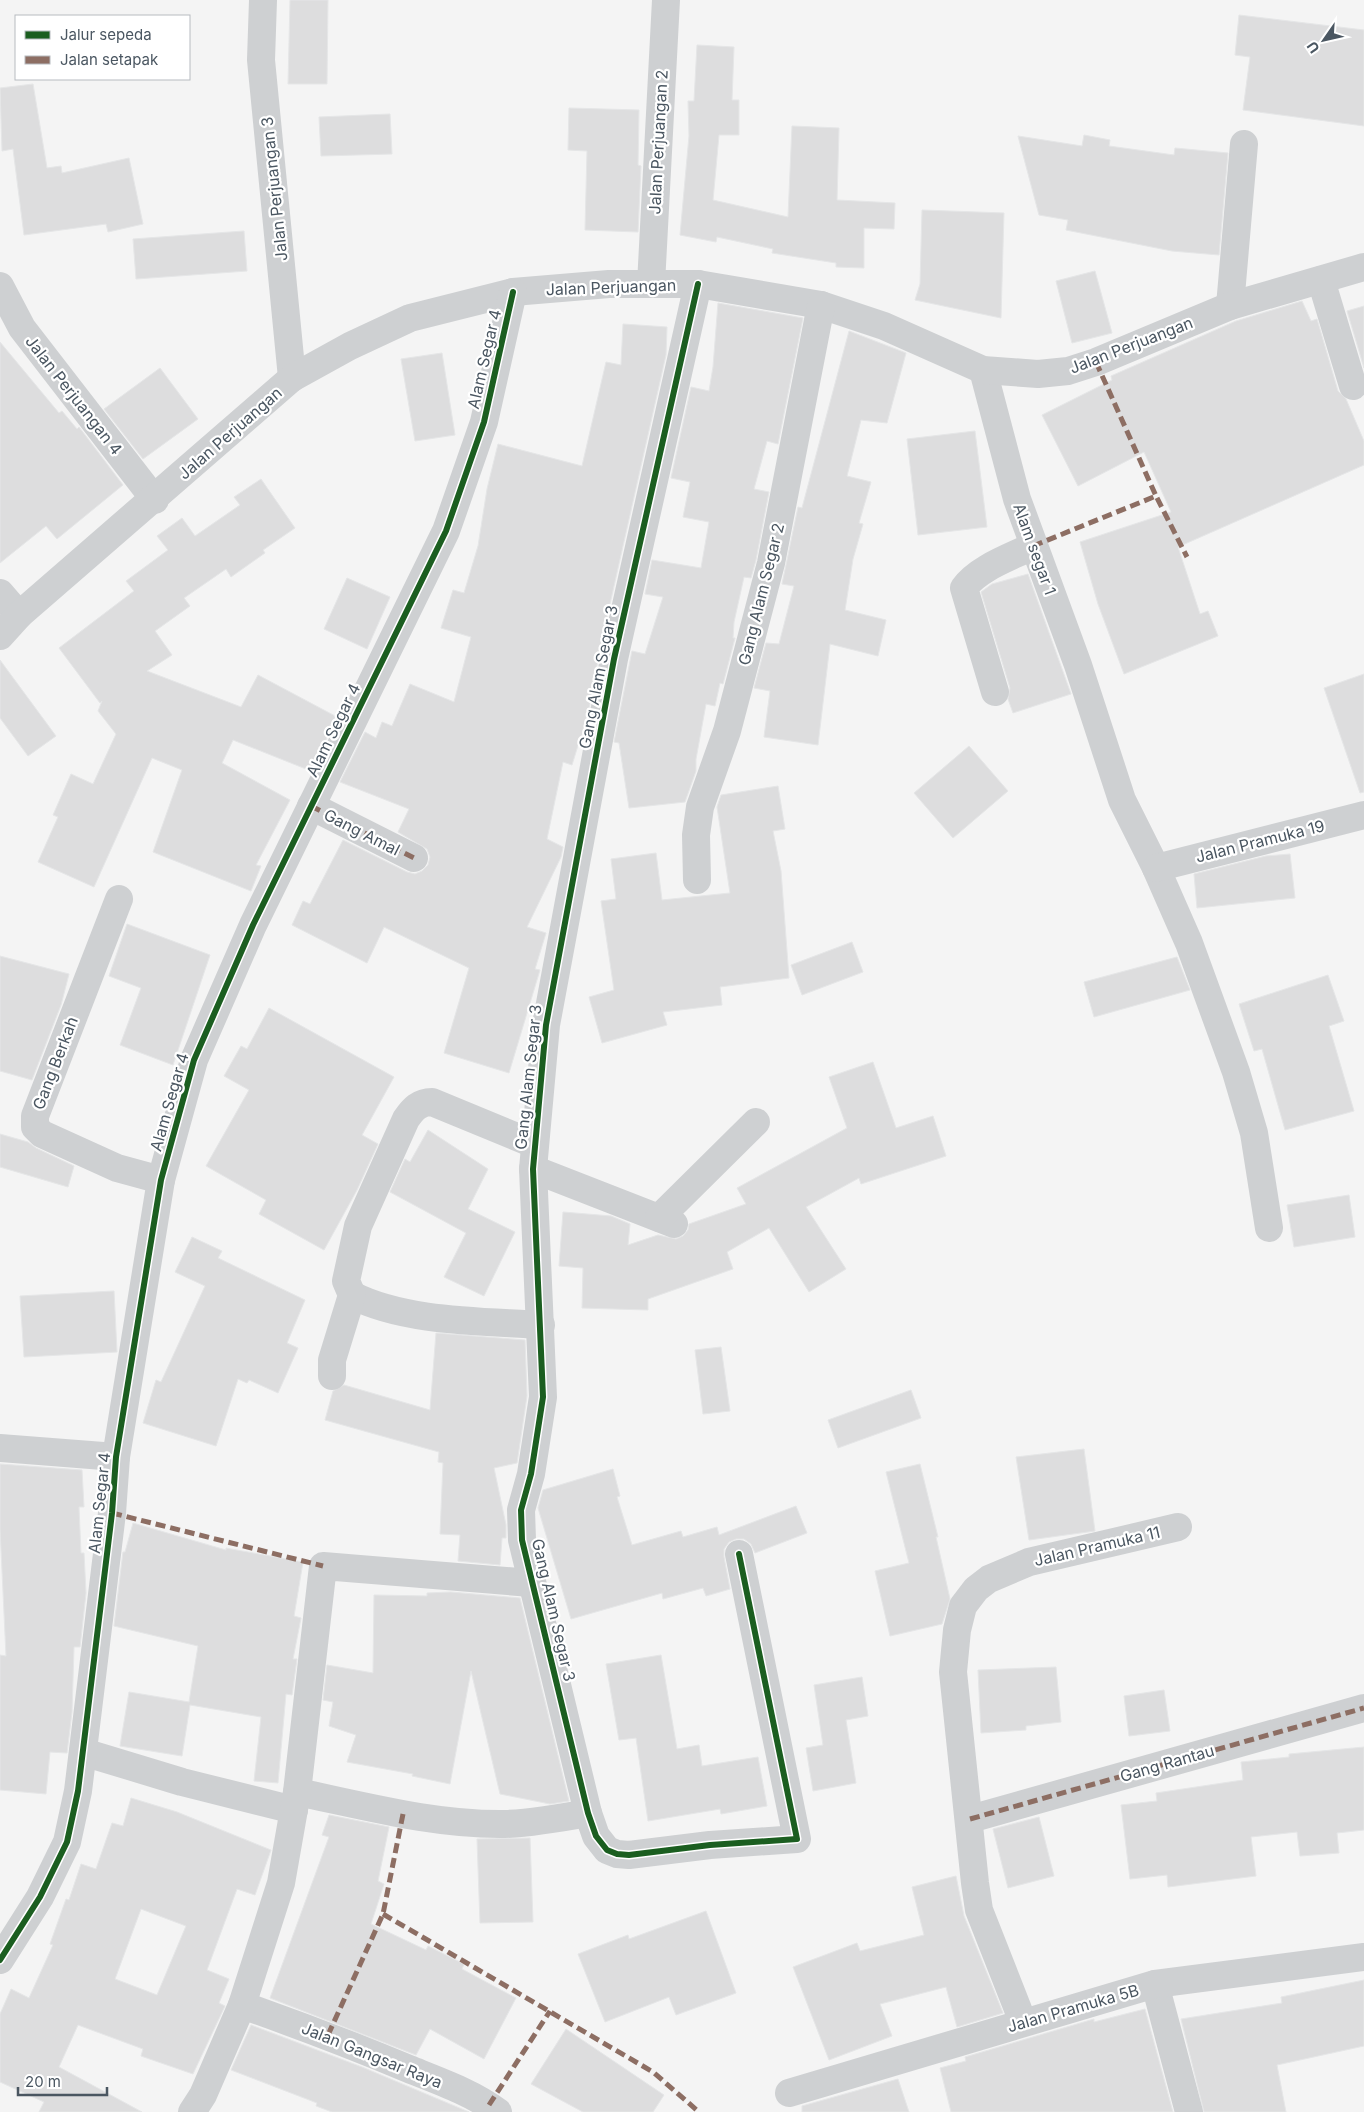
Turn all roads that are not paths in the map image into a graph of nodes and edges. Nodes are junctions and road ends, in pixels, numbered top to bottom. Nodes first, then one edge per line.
1 (263, 0) edge
2 (666, 0) edge
3 (1244, 144) dead end
4 (1364, 267) edge
5 (1321, 280) junction
6 (651, 284) junction
7 (698, 284) junction
8 (0, 286) edge
9 (513, 292) junction
10 (821, 305) junction
11 (1230, 306) junction
12 (983, 370) junction
13 (292, 378) junction
14 (1353, 386) dead end
15 (155, 500) junction
16 (1033, 546) junction
17 (0, 593) edge
18 (20, 615) junction
19 (0, 636) edge
20 (995, 692) dead end
21 (311, 806) junction
22 (1362, 822) edge
23 (414, 858) dead end
24 (1156, 868) junction
25 (697, 880) dead end
26 (119, 899) dead end
27 (756, 1122) dead end
28 (533, 1156) junction
29 (161, 1180) junction
30 (1269, 1228) dead end
31 (352, 1295) junction
32 (541, 1325) junction
33 (332, 1376) dead end
34 (0, 1448) edge
35 (116, 1458) junction
36 (1178, 1527) dead end
37 (739, 1554) dead end
38 (531, 1583) junction
39 (1364, 1708) edge
40 (83, 1752) junction
41 (296, 1801) junction
42 (588, 1813) junction
43 (970, 1819) junction
44 (1364, 1957) edge
45 (0, 1960) edge
46 (1155, 1984) junction
47 (242, 2005) junction
48 (1023, 2022) junction
49 (789, 2093) dead end
50 (192, 2112) edge
51 (498, 2112) edge
52 (1189, 2112) edge

1 - 13 street, Jalan Perjuangan 3
2 - 6 street, Jalan Perjuangan 2
3 - 11 street
4 - 5 street, Jalan Perjuangan
5 - 11 street, Jalan Perjuangan
5 - 14 street
6 - 7 street, Jalan Perjuangan
6 - 9 street, Jalan Perjuangan
7 - 10 street, Jalan Perjuangan
7 - 28 street, Gang Alam Segar 3
8 - 15 street, Jalan Perjuangan 4
9 - 13 street, Jalan Perjuangan
9 - 21 street, Alam Segar 4
10 - 12 street, Jalan Perjuangan
10 - 25 street, Gang Alam Segar 2
11 - 12 street, Jalan Perjuangan
12 - 16 street, Alam segar 1
13 - 15 street, Jalan Perjuangan
15 - 18 street, Jalan Perjuangan
16 - 20 street
16 - 24 street, Alam segar 1
17 - 18 street
18 - 19 street, Jalan Perjuangan
21 - 23 street, Gang Amal
21 - 29 street, Alam Segar 4
22 - 24 street, Jalan Pramuka 19
24 - 30 street, Alam segar 1
26 - 29 street, Gang Berkah
27 - 28 street
28 - 31 street
28 - 32 street, Gang Alam Segar 3
29 - 35 street, Alam Segar 4
31 - 32 street
31 - 33 street
32 - 38 street, Gang Alam Segar 3
34 - 35 street
35 - 40 street, Alam Segar 4
36 - 43 street, Jalan Pramuka 11
37 - 42 street, Gang Alam Segar 3
38 - 41 street
38 - 42 street, Gang Alam Segar 3
39 - 43 street, Gang Rantau
40 - 41 street
40 - 45 street, Alam Segar 4
41 - 42 street
41 - 47 street
43 - 48 street, Jalan Pramuka 11
44 - 46 street, Jalan Pramuka 5B
46 - 48 street, Jalan Pramuka 5B
46 - 52 street
47 - 50 street
47 - 51 street, Jalan Gangsar Raya
48 - 49 street, Jalan Pramuka 5B

